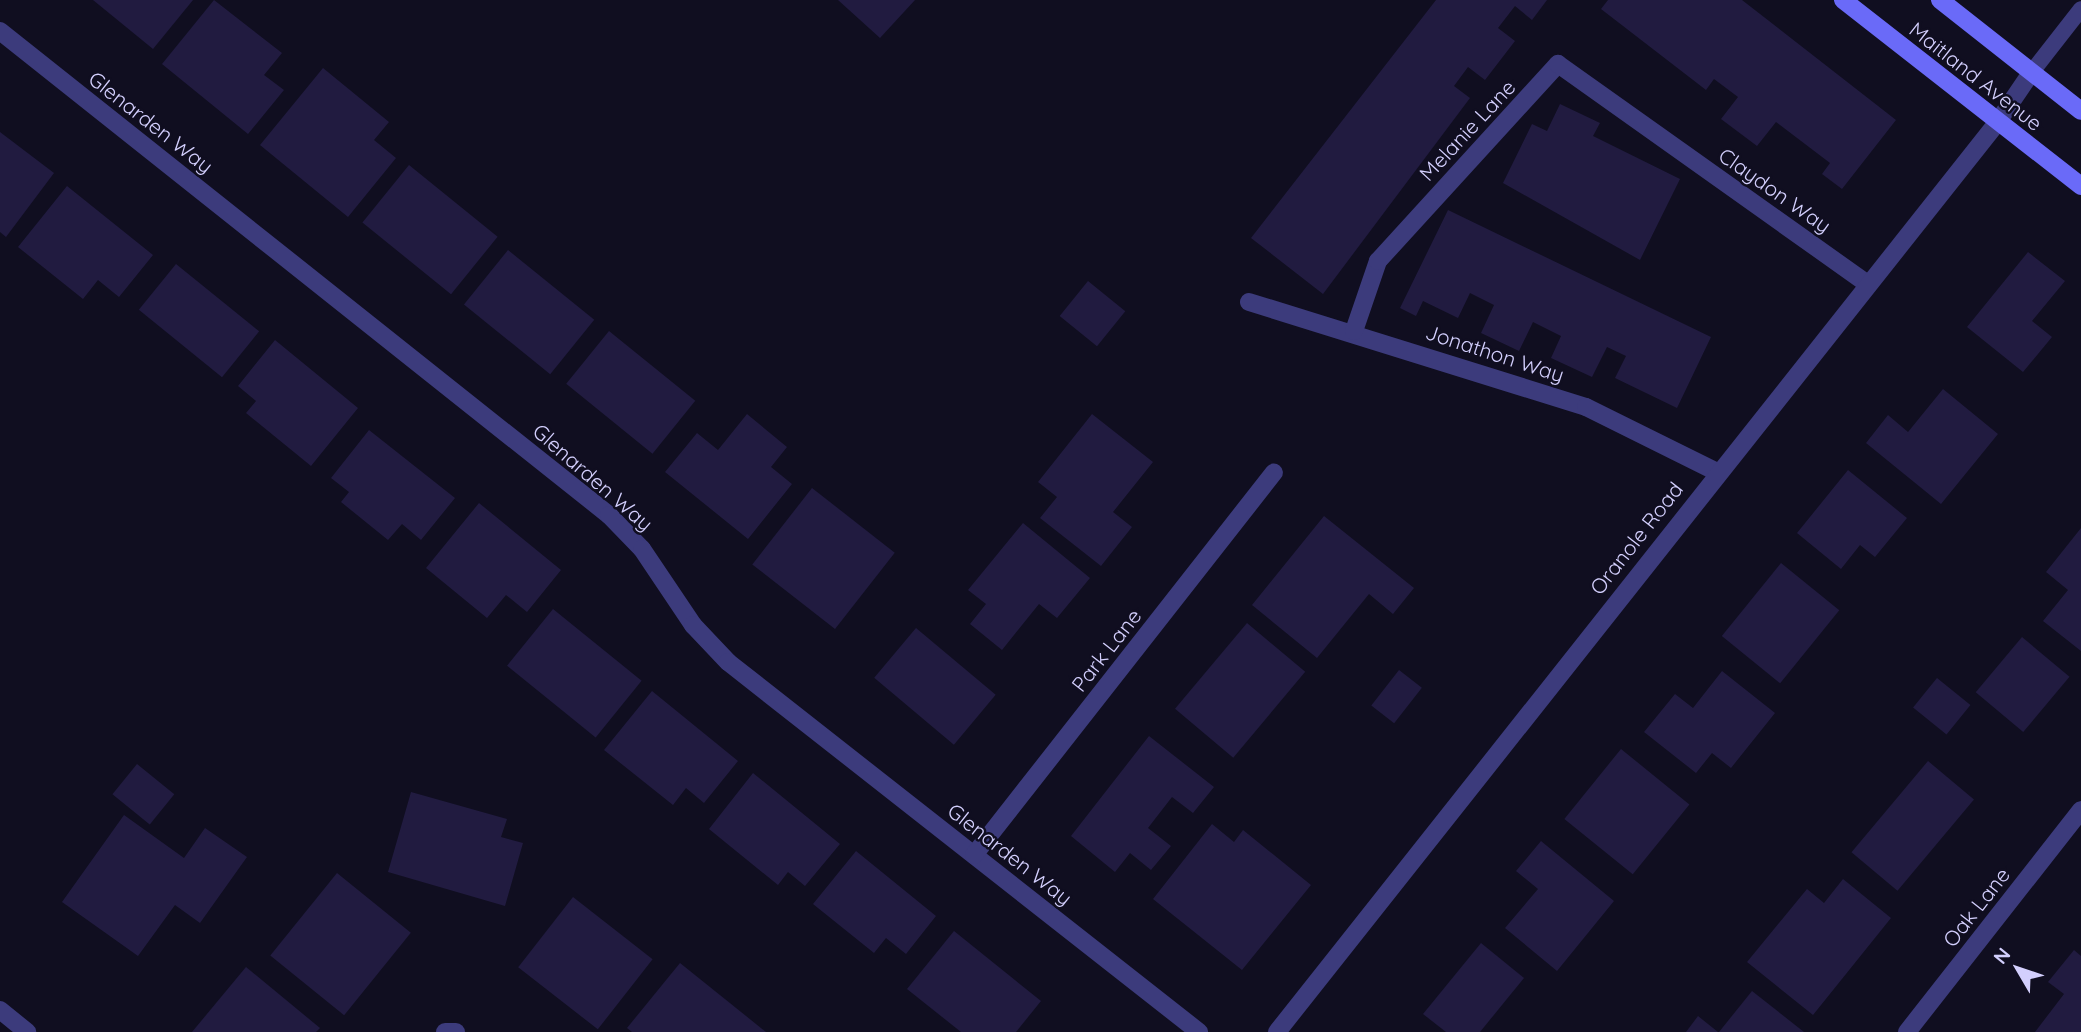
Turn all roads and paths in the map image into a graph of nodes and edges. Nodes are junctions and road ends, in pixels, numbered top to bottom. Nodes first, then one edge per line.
1 (1843, 0) edge
2 (1940, 0) edge
3 (2081, 9) edge
4 (0, 31) edge
5 (2031, 73) junction
6 (2081, 111) edge
7 (1997, 123) junction
8 (1656, 133) joint
9 (2081, 186) edge
10 (1868, 284) junction
11 (1249, 302) dead end
12 (1354, 331) junction
13 (1717, 472) junction
14 (1274, 474) dead end
15 (2081, 810) edge
16 (974, 855) junction
17 (0, 1010) edge
18 (27, 1032) edge
19 (445, 1032) edge
20 (456, 1032) edge
21 (1199, 1032) edge
22 (1277, 1032) edge
23 (1907, 1032) edge

1 - 7 main road, Maitland Avenue
2 - 5 main road, Maitland Avenue
3 - 5 lane
4 - 16 street, Glenarden Way
5 - 6 main road, Maitland Avenue
5 - 7 street, Oranole Road
7 - 9 main road, Maitland Avenue
7 - 10 street, Oranole Road
8 - 10 street, Claydon Way
8 - 12 street, Melanie Lane
10 - 13 street, Oranole Road
11 - 12 street, Jonathon Way
12 - 13 street, Jonathon Way
13 - 22 street, Oranole Road
14 - 16 street, Park Lane
15 - 23 street, Oak Lane
16 - 21 street, Glenarden Way
17 - 18 street
19 - 20 street

